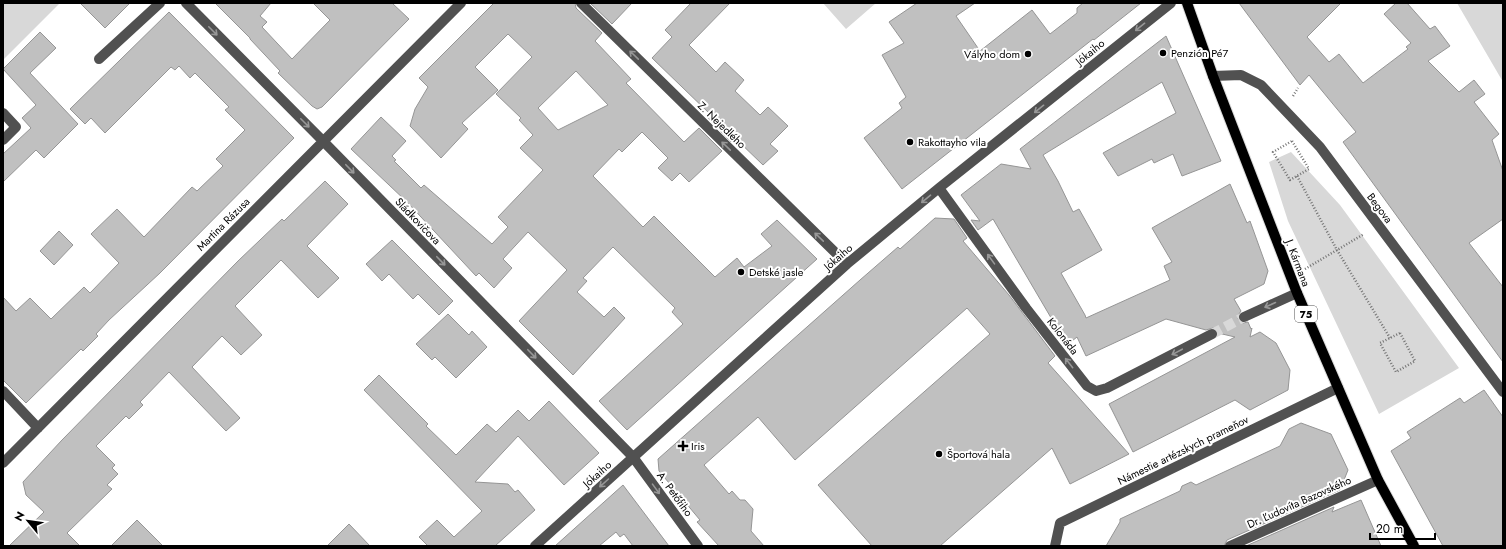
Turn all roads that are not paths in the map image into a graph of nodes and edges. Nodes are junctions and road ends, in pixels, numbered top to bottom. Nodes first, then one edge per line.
1 (160, 3) edge
2 (186, 3) edge
3 (461, 3) edge
4 (581, 3) edge
5 (1171, 3) edge
6 (1187, 3) edge
7 (99, 59) dead end
8 (1213, 76) junction
9 (3, 113) edge
10 (3, 140) edge
11 (323, 140) junction
12 (939, 188) junction
13 (847, 264) junction
14 (1297, 293) junction
15 (1244, 317) tunnel mouth
16 (1212, 334) tunnel mouth
17 (1338, 388) junction
18 (3, 391) edge
19 (1503, 392) edge
20 (38, 428) junction
21 (633, 457) junction
22 (3, 463) edge
23 (1378, 480) junction
24 (535, 546) edge
25 (698, 546) edge
26 (1055, 546) edge
27 (1230, 546) edge
28 (1414, 546) edge

1 - 7 street
2 -> 11 street, Sládkovičova
3 - 11 street, Martina Rázusa
13 -> 4 street, Z. Nejedlého
5 -> 12 street, Jókaiho
6 - 8 main road, J. Kármana / 75
8 - 14 main road, J. Kármana / 75
8 - 19 street, Begova
9 - 10 street
11 - 20 street, Martina Rázusa
11 -> 21 street, Sládkovičova
12 -> 13 street, Jókaiho
16 -> 12 street, Kolonáda
13 - 21 street, Jókaiho
14 -> 15 street
14 - 17 main road, J. Kármana / 75
17 - 23 main road, J. Kármana / 75
17 - 26 street, Námestie artézskych prameňov
18 - 20 street
20 - 22 street, Martina Rázusa
21 -> 24 street, Jókaiho
21 -> 25 street, A. Petőfiho
23 - 27 street, Dr. Ľudovíta Bazovského
23 - 28 main road, J. Kármana / 75

